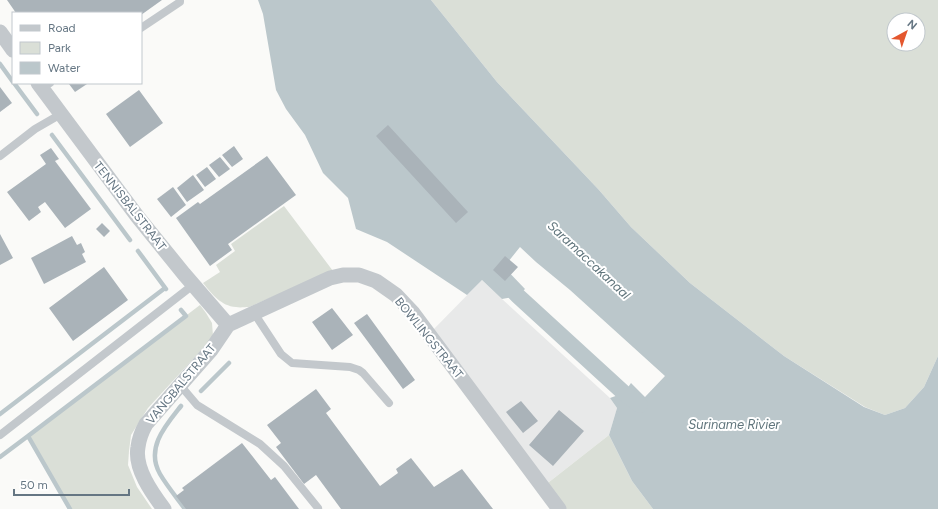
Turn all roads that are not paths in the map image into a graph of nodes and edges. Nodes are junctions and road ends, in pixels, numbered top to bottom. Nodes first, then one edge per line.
1 (180, 0) edge
2 (142, 27) edge
3 (0, 32) edge
4 (12, 49) edge
5 (43, 84) edge
6 (61, 114) junction
7 (0, 156) edge
8 (193, 285) junction
9 (254, 313) junction
10 (228, 325) junction
11 (180, 385) junction
12 (389, 403) dead end
13 (0, 435) edge
14 (318, 508) edge
15 (557, 508) edge
16 (164, 509) edge

1 - 2 lane
3 - 4 street
5 - 6 street, TENNISBALSTRAAT
6 - 7 lane
6 - 8 street, TENNISBALSTRAAT
8 - 10 street, TENNISBALSTRAAT
8 - 13 lane
9 - 10 street, BOWLINGSTRAAT
9 - 12 lane
9 - 15 street, BOWLINGSTRAAT
10 - 11 street, VANGBALSTRAAT
11 - 14 lane
11 - 16 street, VANGBALSTRAAT

